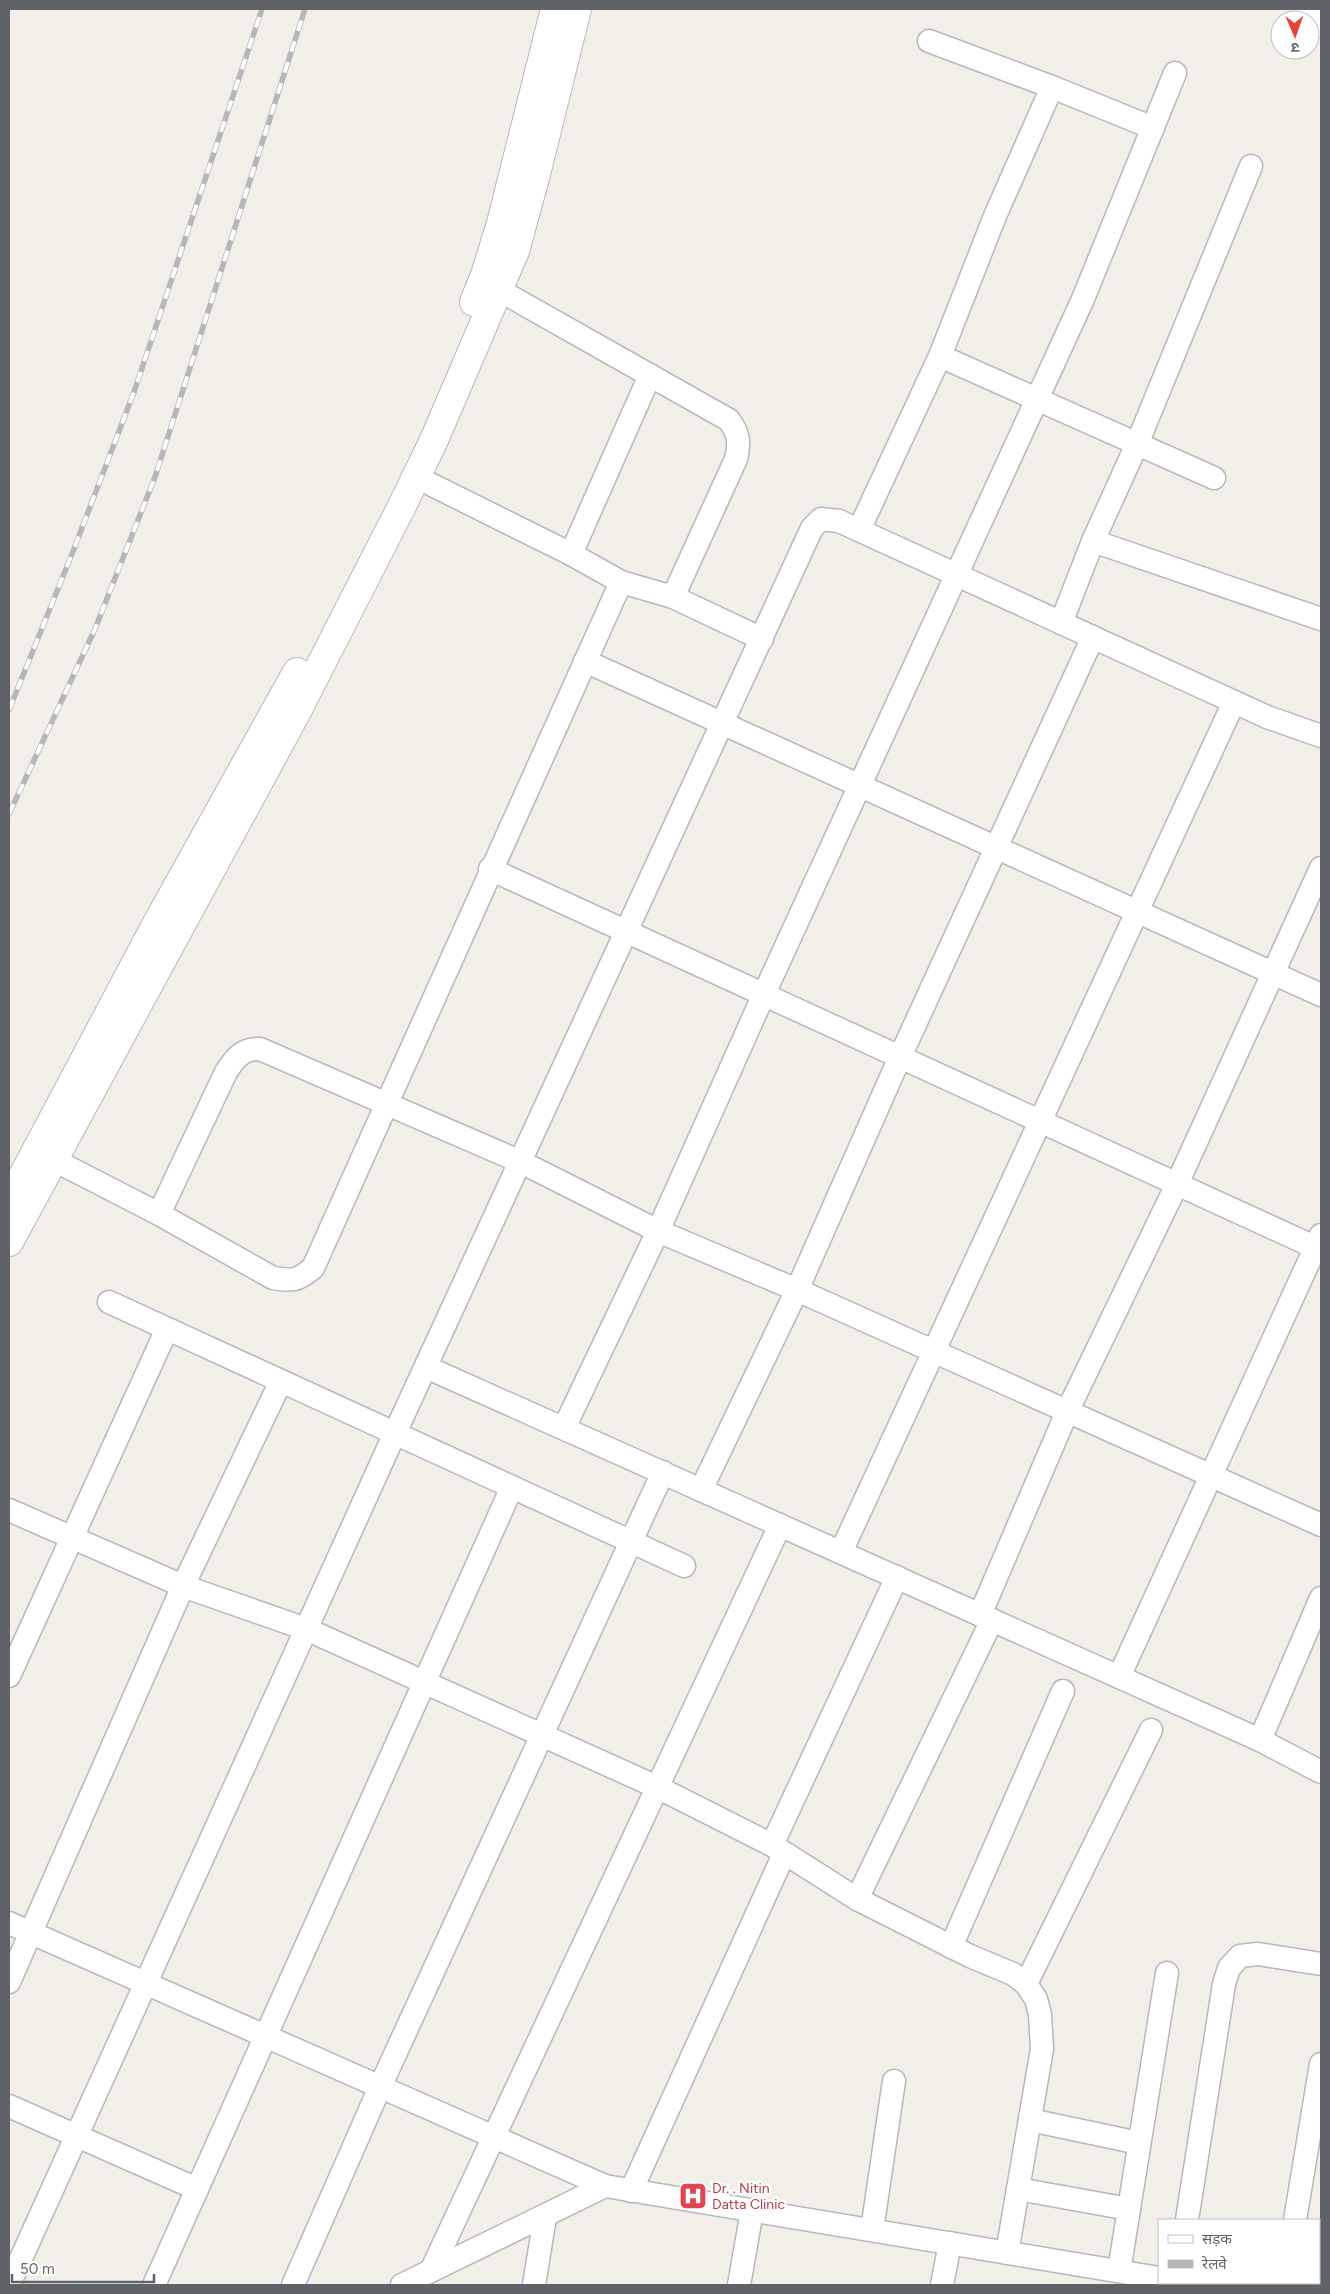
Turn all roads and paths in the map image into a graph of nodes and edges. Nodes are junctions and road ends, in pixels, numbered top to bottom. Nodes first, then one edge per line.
1 (555, 9) edge
2 (577, 9) edge
3 (1308, 9) edge
4 (1321, 23) edge
5 (929, 41) dead end
6 (1175, 73) dead end
7 (1052, 87) junction
8 (1153, 128) junction
9 (1251, 166) dead end
10 (499, 290) junction
11 (940, 356) junction
12 (650, 375) junction
13 (1037, 399) junction
14 (1137, 444) junction
15 (416, 477) junction
16 (1214, 478) dead end
17 (859, 530) junction
18 (1093, 541) junction
19 (571, 554) junction
20 (956, 574) junction
21 (621, 582) junction
22 (673, 597) junction
23 (1321, 619) edge
24 (1061, 623) junction
25 (1092, 637) junction
26 (762, 639) junction
27 (585, 662) junction
28 (1234, 702) junction
29 (722, 724) junction
30 (1321, 736) edge
31 (860, 786) junction
32 (996, 848) junction
33 (1321, 868) edge
34 (490, 869) junction
35 (1136, 911) junction
36 (627, 932) junction
37 (1273, 974) junction
38 (764, 994) junction
39 (1321, 995) edge
40 (900, 1057) junction
41 (388, 1104) junction
42 (1040, 1121) junction
43 (54, 1160) junction
44 (521, 1162) junction
45 (1177, 1184) junction
46 (9, 1202) edge
47 (159, 1214) junction
48 (658, 1231) junction
49 (9, 1242) edge
50 (1319, 1244) edge
51 (797, 1290) junction
52 (109, 1302) dead end
53 (167, 1329) junction
54 (935, 1352) junction
55 (426, 1366) junction
56 (281, 1381) junction
57 (1067, 1412) junction
58 (564, 1428) junction
59 (395, 1433) junction
60 (663, 1472) junction
61 (1210, 1475) junction
62 (512, 1487) junction
63 (701, 1490) junction
64 (9, 1510) edge
65 (780, 1525) junction
66 (1321, 1525) edge
67 (72, 1536) junction
68 (631, 1542) junction
69 (841, 1552) junction
70 (684, 1566) dead end
71 (897, 1577) junction
72 (183, 1586) junction
73 (1321, 1598) edge
74 (986, 1617) junction
75 (306, 1629) junction
76 (9, 1676) edge
77 (1119, 1677) junction
78 (424, 1682) junction
79 (1063, 1691) dead end
80 (1151, 1730) dead end
81 (542, 1735) junction
82 (1260, 1740) junction
83 (1321, 1772) edge
84 (657, 1787) junction
85 (778, 1849) junction
86 (857, 1899) junction
87 (9, 1923) edge
88 (30, 1932) junction
89 (951, 1947) junction
90 (1321, 1964) edge
91 (1167, 1973) dead end
92 (9, 1982) edge
93 (146, 1984) junction
94 (1026, 1984) junction
95 (265, 2036) junction
96 (1321, 2064) edge
97 (894, 2080) dead end
98 (380, 2087) junction
99 (9, 2106) edge
100 (1030, 2120) junction
101 (77, 2136) junction
102 (494, 2137) junction
103 (1139, 2143) junction
104 (605, 2186) junction
105 (197, 2189) junction
106 (1018, 2189) junction
107 (631, 2191) junction
108 (1129, 2209) junction
109 (752, 2211) junction
110 (545, 2217) junction
111 (1187, 2219) edge
112 (1295, 2219) edge
113 (872, 2230) junction
114 (950, 2243) junction
115 (1007, 2252) junction
116 (431, 2271) junction
117 (1119, 2271) junction
118 (1158, 2278) edge
119 (9, 2285) edge
120 (154, 2285) edge
121 (293, 2285) edge
122 (402, 2285) edge
123 (534, 2285) edge
124 (739, 2285) edge
125 (942, 2285) edge

1 - 46 street
2 - 10 street
3 - 4 street
5 - 7 street
6 - 8 street
7 - 8 street
7 - 11 street
8 - 13 street
9 - 14 street
10 - 12 street
10 - 15 street
11 - 13 street
11 - 17 street
12 - 19 street
12 - 22 street
13 - 14 street
13 - 20 street
14 - 16 street
14 - 18 street
15 - 19 street
15 - 43 street
17 - 20 street
17 - 26 street
18 - 23 street
18 - 24 street
19 - 21 street
20 - 24 street
20 - 31 street
21 - 22 street
21 - 27 street
22 - 26 street
24 - 25 street
25 - 28 street
25 - 32 street
26 - 29 street
27 - 29 street
27 - 34 street
28 - 30 street
28 - 35 street
29 - 31 street
29 - 36 street
31 - 32 street
31 - 38 street
32 - 35 street
32 - 40 street
33 - 37 street
34 - 36 street
34 - 41 street
35 - 37 street
35 - 42 street
36 - 38 street
36 - 44 street
37 - 39 street
37 - 45 street
38 - 40 street
38 - 48 street
40 - 42 street
40 - 51 street
41 - 44 street
41 - 47 street
41 - 47 street
42 - 45 street
42 - 54 street
43 - 47 street
43 - 49 street
44 - 48 street
44 - 55 street
45 - 50 street
45 - 57 street
48 - 51 street
48 - 58 street
50 - 61 street
51 - 54 street
51 - 63 street
52 - 53 street
53 - 56 street
53 - 67 street
54 - 57 street
54 - 69 street
55 - 58 street
55 - 59 street
56 - 59 street
56 - 72 street
57 - 61 street
57 - 74 street
58 - 60 street
59 - 62 street
59 - 75 street
60 - 63 street
60 - 68 street
61 - 66 street
61 - 77 street
62 - 68 street
62 - 78 street
63 - 65 street
64 - 67 street
65 - 69 street
65 - 84 street
67 - 72 street
67 - 76 street
68 - 70 street
68 - 81 street
69 - 71 street
71 - 74 street
71 - 85 street
72 - 75 street
72 - 88 street
73 - 82 street
74 - 77 street
74 - 86 street
75 - 78 street
75 - 93 street
77 - 82 street
78 - 81 street
78 - 95 street
79 - 89 street
80 - 94 street
81 - 84 street
81 - 98 street
82 - 83 street
84 - 85 street
84 - 102 street
85 - 86 street
85 - 107 street
86 - 89 street
87 - 88 street
88 - 92 street
88 - 93 street
89 - 94 street
90 - 111 street
91 - 103 street
93 - 95 street
93 - 101 street
94 - 100 street
95 - 98 street
95 - 105 street
96 - 112 street
97 - 113 street
98 - 102 street
98 - 121 street
99 - 101 street
100 - 103 street
100 - 106 street
101 - 105 street
101 - 119 street
102 - 104 street
102 - 116 street
103 - 108 street
104 - 107 street
104 - 110 street
105 - 120 street
106 - 108 street
106 - 115 street
107 - 109 street
108 - 117 street
109 - 113 street
109 - 124 street
110 - 116 street
110 - 123 street
113 - 114 street
114 - 115 street
114 - 125 street
115 - 117 street
116 - 122 street
117 - 118 street

